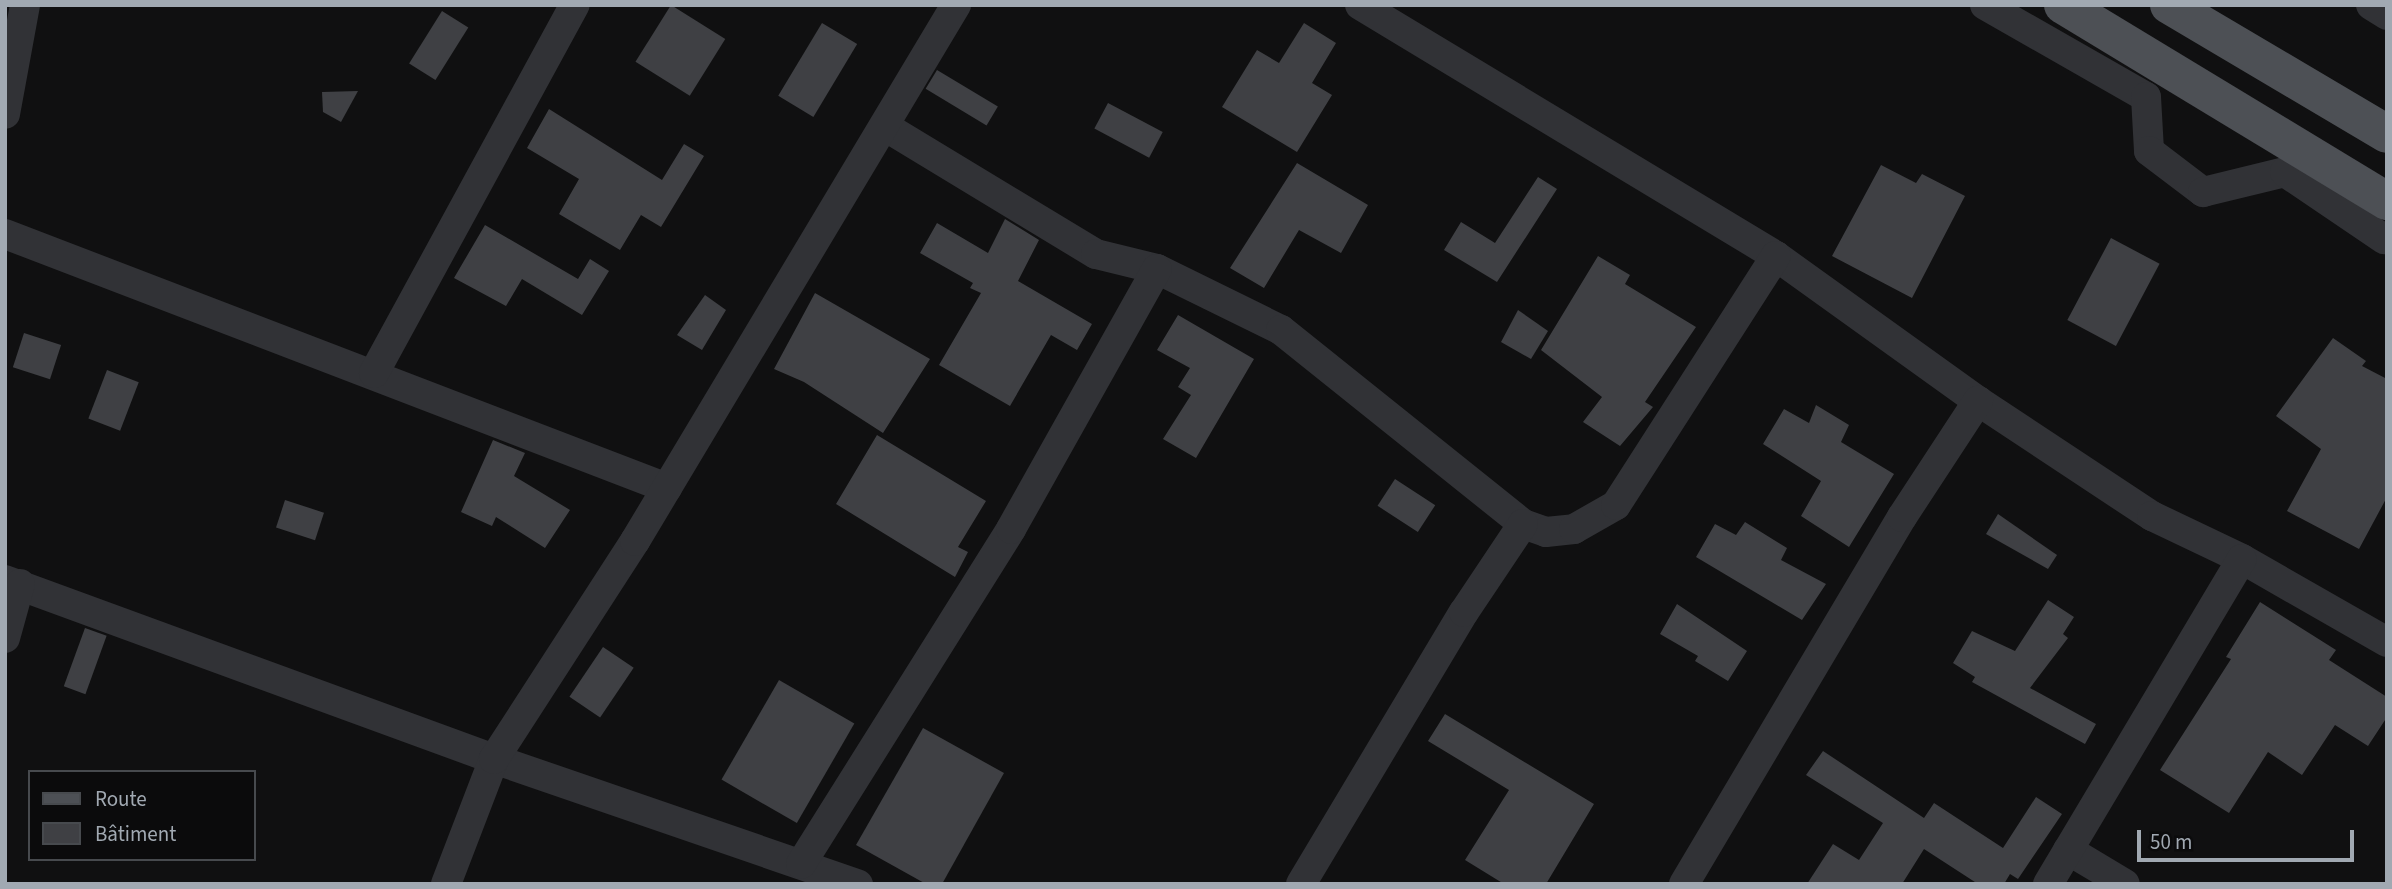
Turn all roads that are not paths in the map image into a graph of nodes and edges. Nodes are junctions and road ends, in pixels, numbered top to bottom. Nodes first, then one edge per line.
1 (25, 5) edge
2 (575, 5) edge
3 (956, 5) edge
4 (1360, 5) edge
5 (1985, 5) edge
6 (2063, 5) edge
7 (2169, 5) edge
8 (2371, 5) edge
9 (2387, 15) edge
10 (5, 114) edge
11 (886, 127) junction
12 (2387, 134) edge
13 (2383, 199) edge
14 (5, 234) edge
15 (2386, 242) edge
16 (1776, 257) junction
17 (1157, 269) junction
18 (374, 373) junction
19 (1978, 401) junction
20 (667, 488) junction
21 (1522, 524) junction
22 (2242, 559) junction
23 (13, 582) edge
24 (5, 638) edge
25 (2387, 642) edge
26 (494, 759) junction
27 (2068, 850) junction
28 (802, 864) junction
29 (446, 884) edge
30 (858, 884) edge
31 (1301, 884) edge
32 (1684, 884) edge
33 (2048, 884) edge
34 (2125, 884) edge

1 - 10 street
2 - 18 street
3 - 11 street
4 - 16 street
5 - 15 street
6 - 13 main road
7 - 12 main road
8 - 9 street
11 - 17 street
11 - 20 street
13 - 15 street
14 - 18 street
16 - 19 street
16 - 21 street
17 - 21 street
17 - 28 street
18 - 20 street
19 - 22 street
19 - 32 street
20 - 26 street
21 - 31 street
22 - 25 street
22 - 27 street
23 - 24 street
23 - 26 street
26 - 28 street
26 - 29 street
27 - 33 street
27 - 34 street
28 - 30 street

